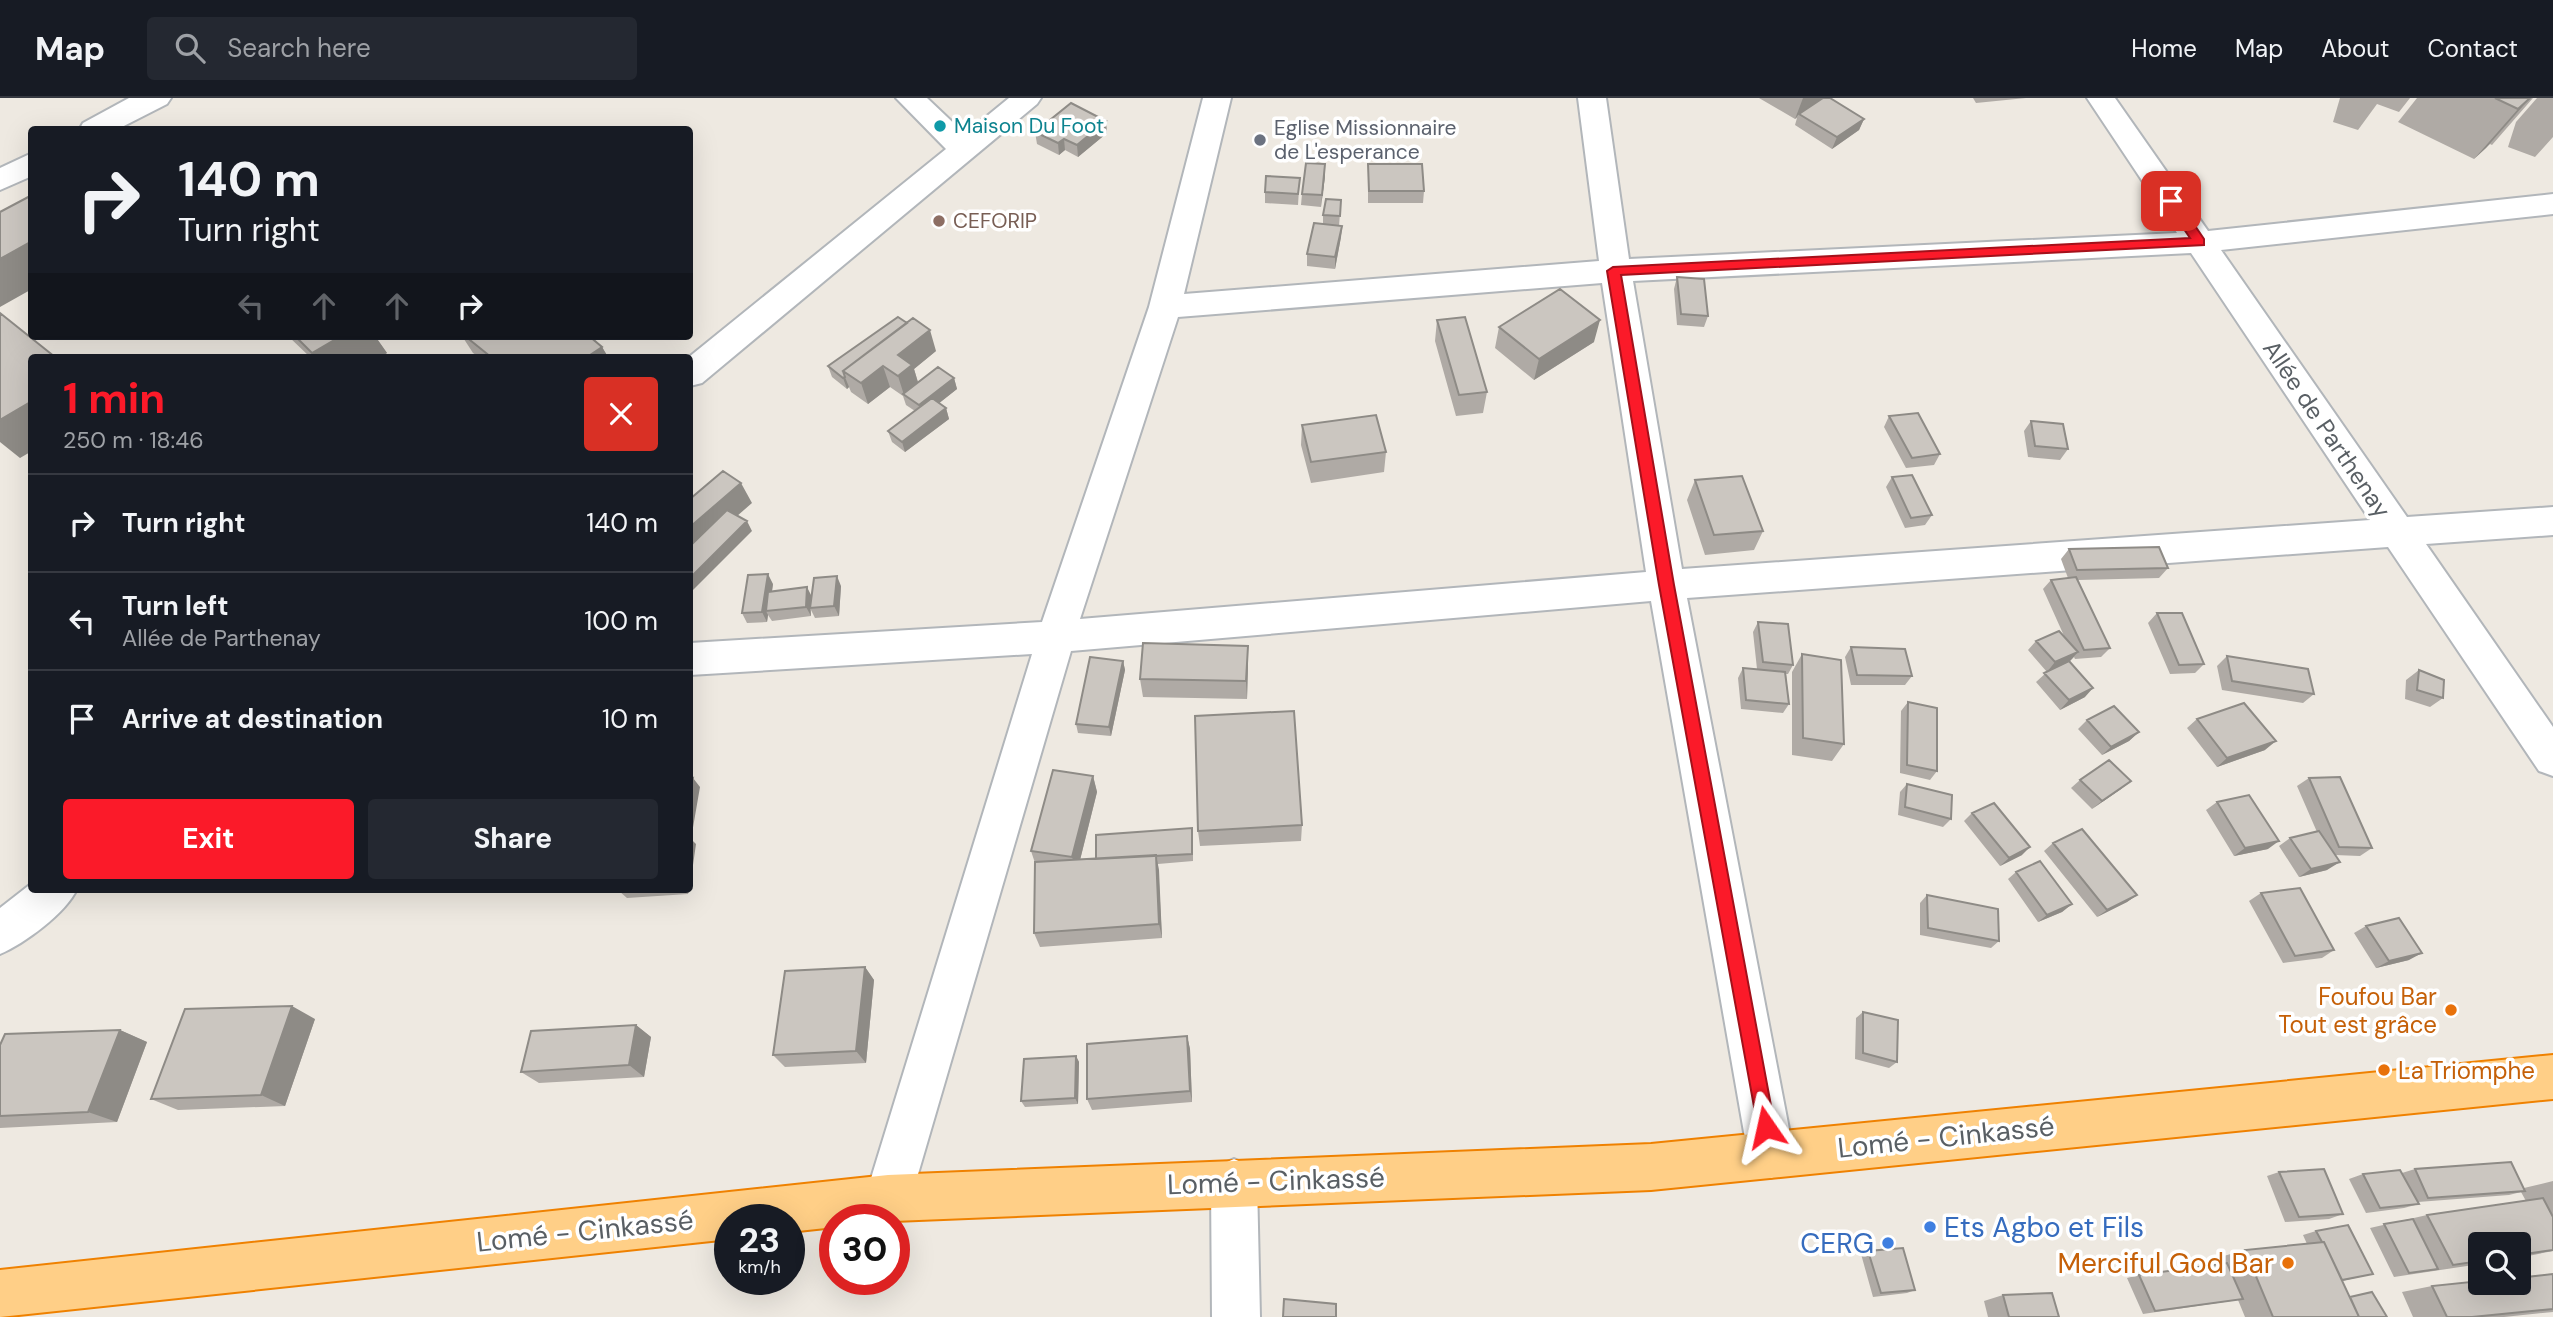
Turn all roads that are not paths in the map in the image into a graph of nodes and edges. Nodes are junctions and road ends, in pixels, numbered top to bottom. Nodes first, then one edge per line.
1 (910, 98) edge
2 (1027, 98) edge
3 (1217, 98) edge
4 (1592, 98) edge
5 (2101, 98) edge
6 (142, 100) edge
7 (100, 126) edge
8 (964, 149) junction
9 (28, 165) edge
10 (0, 180) edge
11 (2553, 204) edge
12 (2199, 242) junction
13 (1613, 271) junction
14 (1165, 307) junction
15 (693, 372) edge
16 (2553, 521) edge
17 (2398, 534) junction
18 (1666, 585) junction
19 (1056, 637) junction
20 (693, 659) edge
21 (2553, 759) edge
22 (51, 893) edge
23 (0, 934) edge
24 (2553, 1077) edge
25 (1771, 1154) junction
26 (1234, 1182) junction
27 (888, 1198) junction
28 (0, 1294) edge
29 (1236, 1317) edge

1 - 8 street
2 - 8 street
3 - 14 street
4 - 13 street
5 - 12 street, Allée de Parthenay
6 - 7 street
8 - 15 street
9 - 10 street
11 - 12 street
12 - 13 street
12 - 17 street, Allée de Parthenay
13 - 14 street
13 - 18 street
14 - 19 street
16 - 17 street
17 - 18 street
17 - 21 street, Allée de Parthenay
18 - 19 street
18 - 25 street
19 - 20 street
19 - 27 street
22 - 23 street
24 - 25 highway, Lomé - Cinkassé
25 - 26 highway, Lomé - Cinkassé
26 - 27 highway, Lomé - Cinkassé
26 - 29 street
27 - 28 highway, Lomé - Cinkassé

